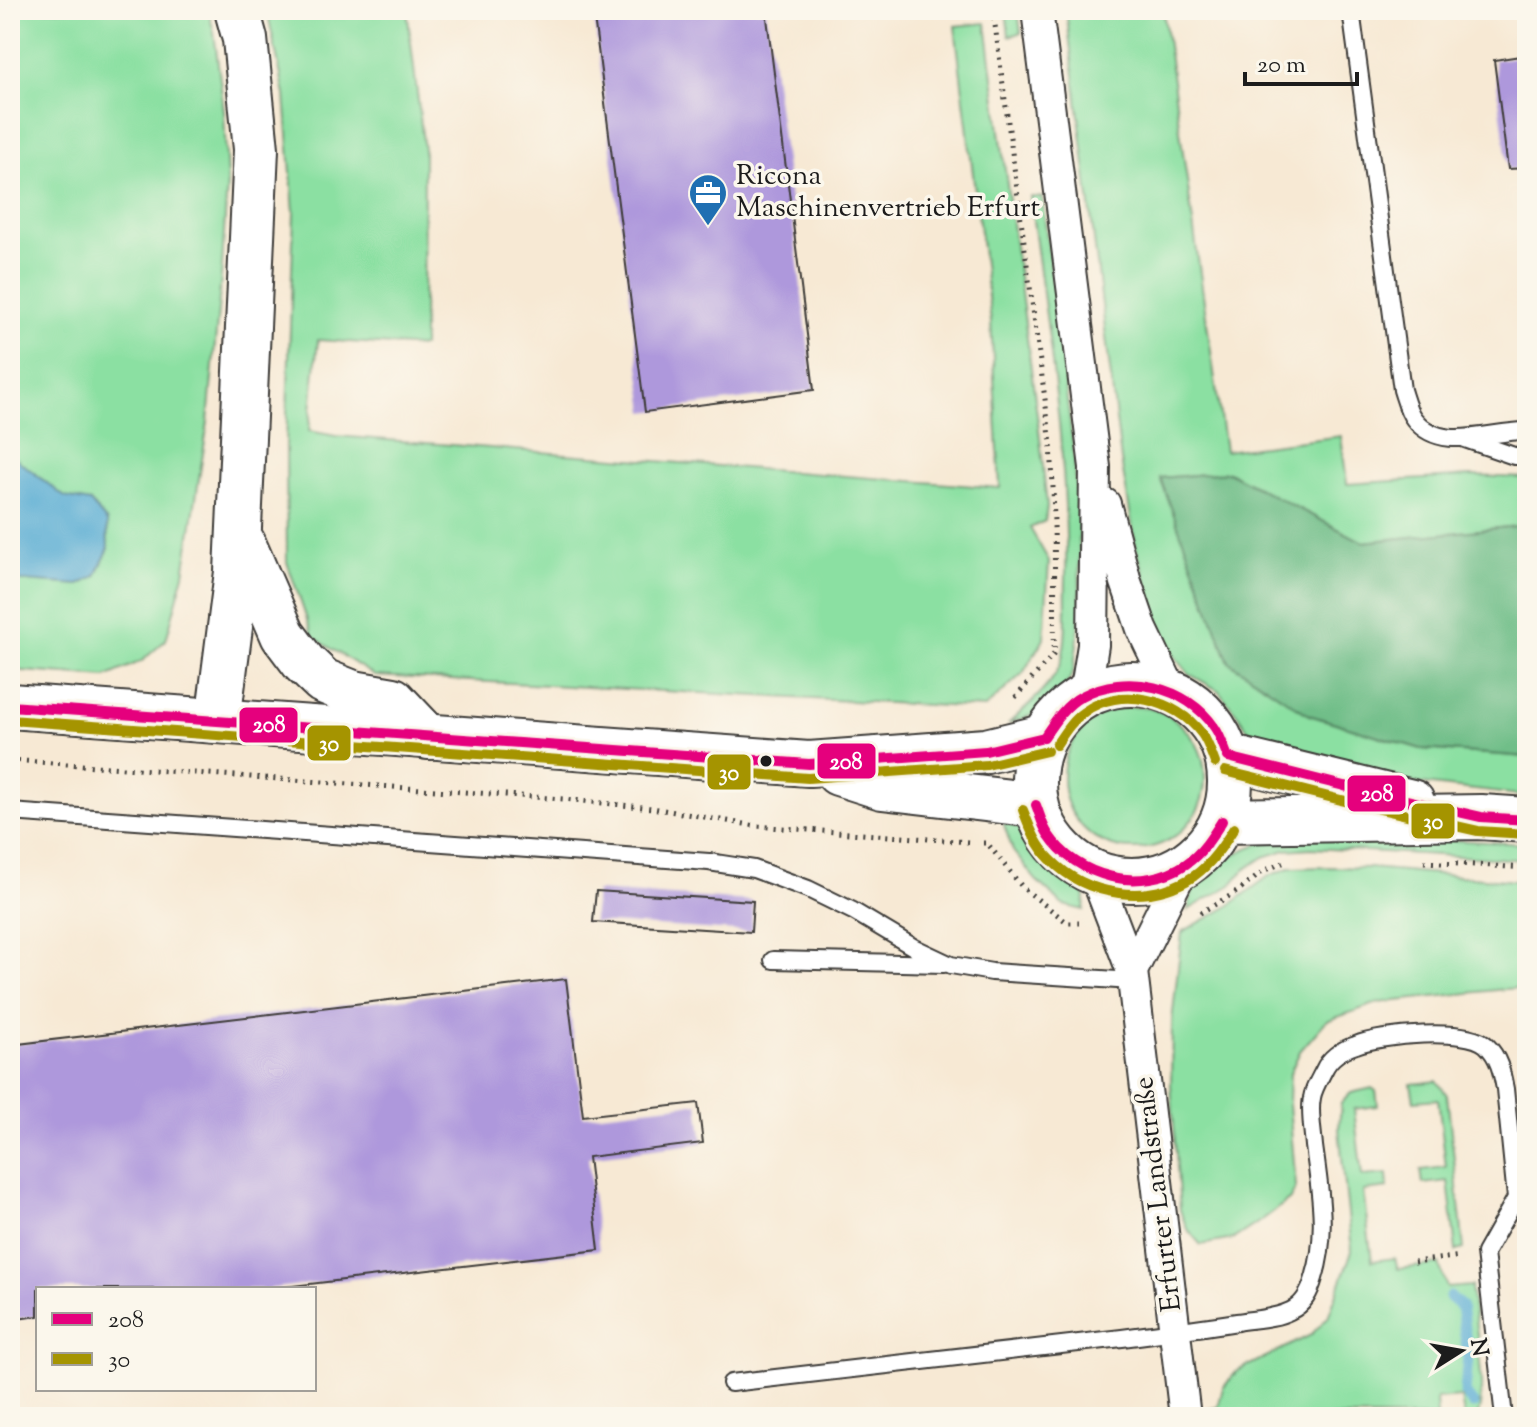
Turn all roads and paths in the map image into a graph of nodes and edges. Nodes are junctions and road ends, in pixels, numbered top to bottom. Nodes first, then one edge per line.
1 (237, 10) edge
2 (993, 10) edge
3 (1037, 10) edge
4 (1351, 10) edge
5 (1527, 431) edge
6 (1464, 439) junction
7 (1527, 456) edge
8 (1095, 467) junction
9 (239, 533) junction
10 (1172, 692) junction
11 (1085, 695) junction
12 (1008, 705) dead end
13 (10, 706) edge
14 (218, 721) junction
15 (428, 737) junction
16 (1044, 737) junction
17 (1228, 757) junction
18 (10, 760) edge
19 (809, 764) junction
20 (1036, 805) junction
21 (10, 812) edge
22 (1481, 817) junction
23 (1527, 820) edge
24 (1222, 821) junction
25 (1294, 859) dead end
26 (1421, 862) dead end
27 (1184, 866) junction
28 (1527, 868) edge
29 (1095, 874) junction
30 (1193, 917) dead end
31 (1068, 923) dead end
32 (773, 960) dead end
33 (951, 965) junction
34 (1133, 976) junction
35 (1522, 1204) edge
36 (1485, 1253) junction
37 (1414, 1262) dead end
38 (1175, 1332) junction
39 (731, 1383) dead end
40 (1185, 1417) edge
41 (1504, 1417) edge

1 - 9 main road
2 - 12 path
3 - 8 street
4 - 6 lane
5 - 6 lane
6 - 7 lane
8 - 10 street
8 - 11 street
9 - 14 main road
9 - 15 main road
10 - 11 main road
10 - 17 main road
11 - 16 main road
13 - 14 main road
14 - 15 main road
15 - 19 main road
16 - 19 main road
16 - 20 main road
17 - 22 main road
17 - 24 main road
18 - 31 path
19 - 20 main road
20 - 29 main road
21 - 33 lane
22 - 23 main road
22 - 24 main road
24 - 27 main road
25 - 30 path
26 - 28 path
27 - 29 main road
27 - 34 street
29 - 34 street, Erfurter Landstraße
32 - 33 lane
33 - 34 lane
34 - 38 street, Erfurter Landstraße
35 - 36 lane
35 - 38 lane
36 - 37 path
36 - 41 lane
38 - 39 lane
38 - 40 street, Erfurter Landstraße

